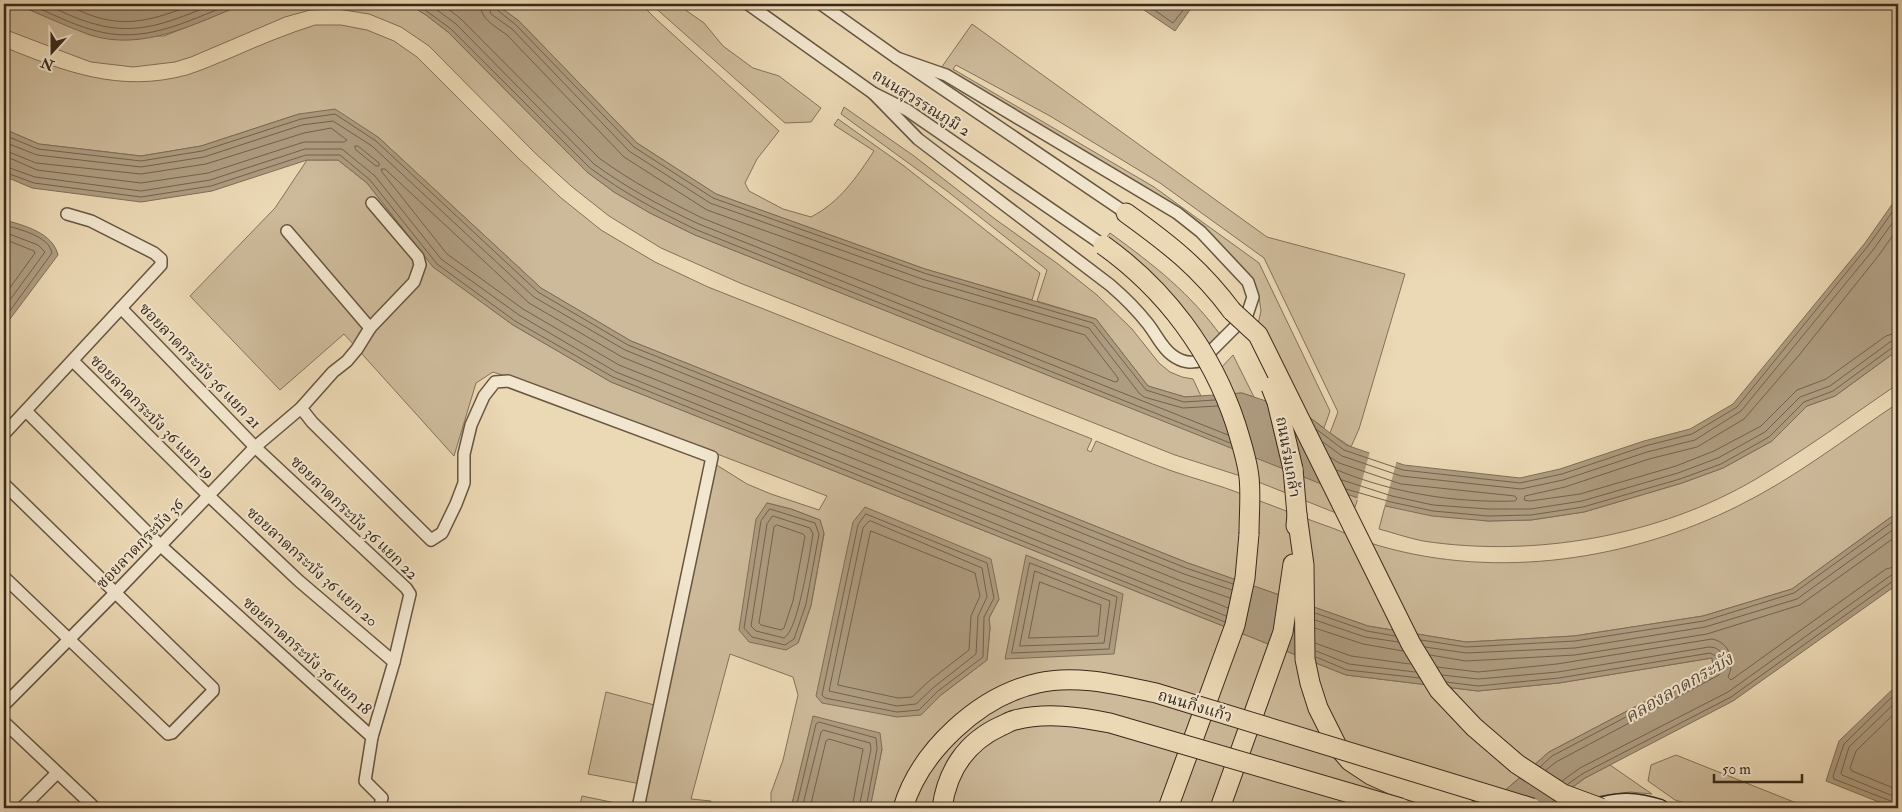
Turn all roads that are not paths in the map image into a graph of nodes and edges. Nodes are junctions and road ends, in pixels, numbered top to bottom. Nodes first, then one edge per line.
1 (748, 4) edge
2 (821, 4) edge
3 (897, 58) junction
4 (873, 93) junction
5 (372, 203) dead end
6 (1126, 213) joint
7 (67, 214) dead end
8 (287, 231) dead end
9 (1103, 245) joint
10 (121, 308) junction
11 (1232, 311) junction
12 (370, 328) junction
13 (73, 361) junction
14 (301, 408) junction
15 (26, 410) junction
16 (4, 434) edge
17 (256, 447) junction
18 (4, 484) edge
19 (209, 496) junction
20 (1297, 515) junction
21 (161, 546) junction
22 (4, 578) edge
23 (116, 592) junction
24 (69, 640) junction
25 (394, 662) junction
26 (4, 705) edge
27 (4, 722) edge
28 (372, 737) junction
29 (1184, 764) junction
30 (56, 773) junction
31 (22, 808) edge
32 (95, 808) edge
33 (379, 808) edge
34 (638, 808) edge
35 (903, 808) edge
36 (942, 808) edge
37 (1160, 808) edge
38 (1168, 808) edge
39 (1220, 808) edge
40 (1401, 808) edge
41 (1466, 808) edge
42 (1532, 808) edge
43 (1595, 808) edge
44 (1601, 808) edge
45 (1660, 808) edge

1 - 4 street, ถนนสุวรรณภูมิ 2
2 - 3 street, ถนนสุวรรณภูมิ 2
3 - 4 street
3 - 6 street, ถนนสุวรรณภูมิ 2
4 - 9 street, ถนนสุวรรณภูมิ 2
5 - 12 street, ซอยลาดกระบัง 36
6 - 11 main road, ถนนร่มเกล้า
7 - 10 street
8 - 12 street
9 - 29 main road, bridge
10 - 13 street
10 - 17 street, ซอยลาดกระบัง 36 แยก 21
11 - 20 main road, ถนนร่มเกล้า, bridge
11 - 44 main road, bridge
12 - 14 street, ซอยลาดกระบัง 36
13 - 15 street
13 - 19 street, ซอยลาดกระบัง 36 แยก 19
14 - 17 street, ซอยลาดกระบัง 36
14 - 34 street
15 - 16 street
15 - 21 street, ซอยลาดกระบัง 36 แยก 18
17 - 19 street, ซอยลาดกระบัง 36
17 - 25 street, ซอยลาดกระบัง 36 แยก 22
18 - 23 street
19 - 21 street, ซอยลาดกระบัง 36
19 - 25 street, ซอยลาดกระบัง 36 แยก 20
20 - 39 main road, ถนนร่มเกล้า, bridge
20 - 41 main road, bridge
21 - 23 street, ซอยลาดกระบัง 36
21 - 28 street, ซอยลาดกระบัง 36 แยก 18
22 - 24 street
23 - 24 street, ซอยลาดกระบัง 36
23 - 24 street
24 - 26 street, ซอยลาดกระบัง 36
25 - 28 street, ซอยลาดกระบัง 36 แยก 22
27 - 30 street
28 - 33 street, ซอยลาดกระบัง 36 แยก 18
29 - 37 main road
29 - 38 main road
30 - 31 street
30 - 32 street
35 - 42 main road, ถนนกิ่งแก้ว, bridge
36 - 40 main road, bridge
43 - 45 main road

